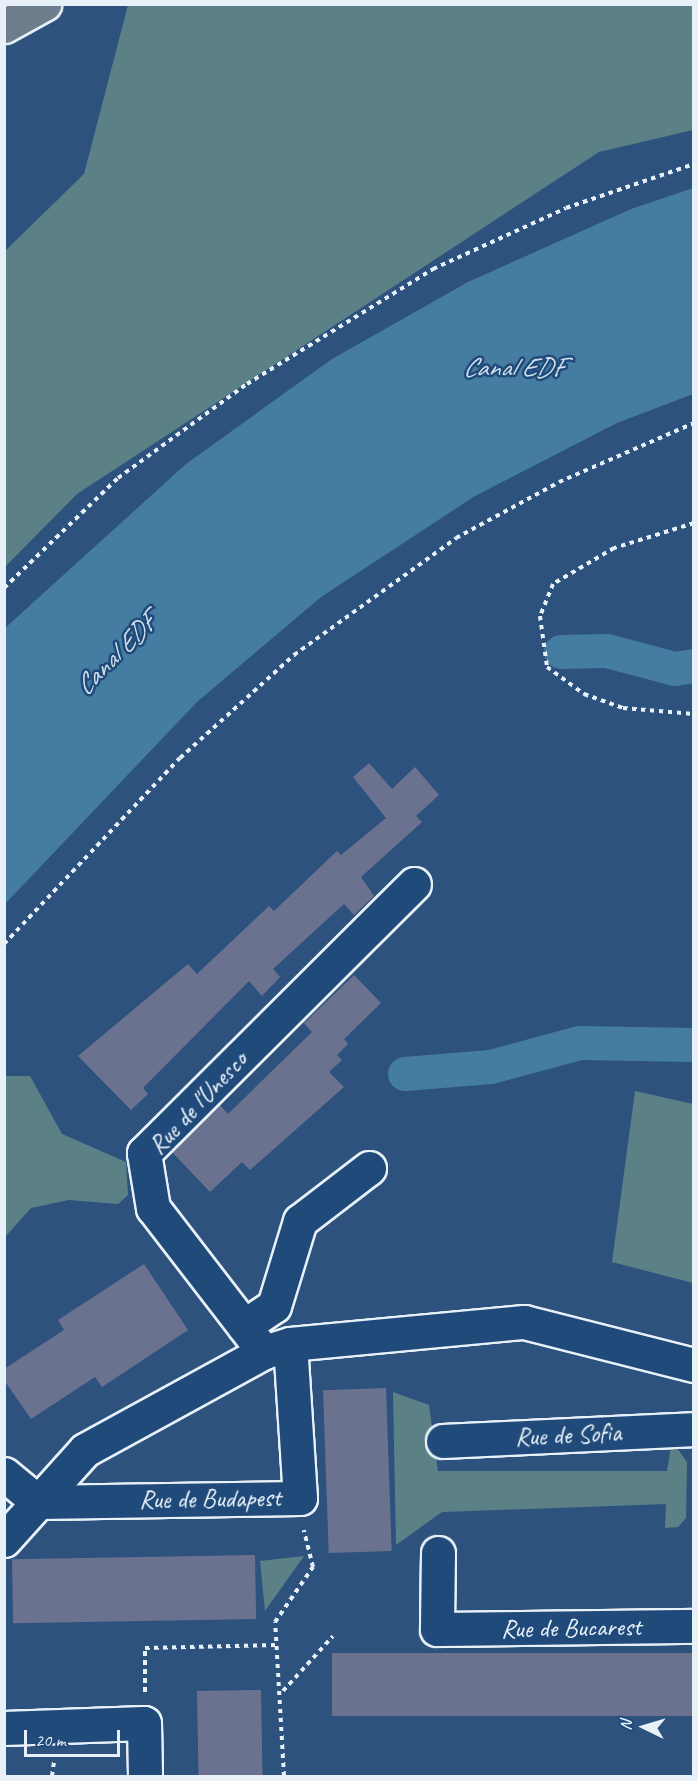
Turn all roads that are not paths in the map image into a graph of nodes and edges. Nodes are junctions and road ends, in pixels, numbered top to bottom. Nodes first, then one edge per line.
1 (44, 4) edge
2 (4, 26) edge
3 (414, 884) dead end
4 (369, 1168) dead end
5 (244, 1326) junction
6 (277, 1348) junction
7 (693, 1365) edge
8 (693, 1429) edge
9 (443, 1441) dead end
10 (4, 1474) edge
11 (38, 1502) junction
12 (4, 1540) edge
13 (438, 1553) dead end
14 (693, 1626) edge
15 (4, 1728) edge
16 (144, 1776) edge

1 - 2 highway
3 - 5 street, Rue de l'Unesco
4 - 5 street
5 - 6 street, Rue de l'Unesco
6 - 7 street
6 - 11 street
6 - 11 street, Rue de Budapest
8 - 9 street, Rue de Sofia
10 - 11 street
11 - 12 street
13 - 14 street, Rue de Bucarest
15 - 16 street

